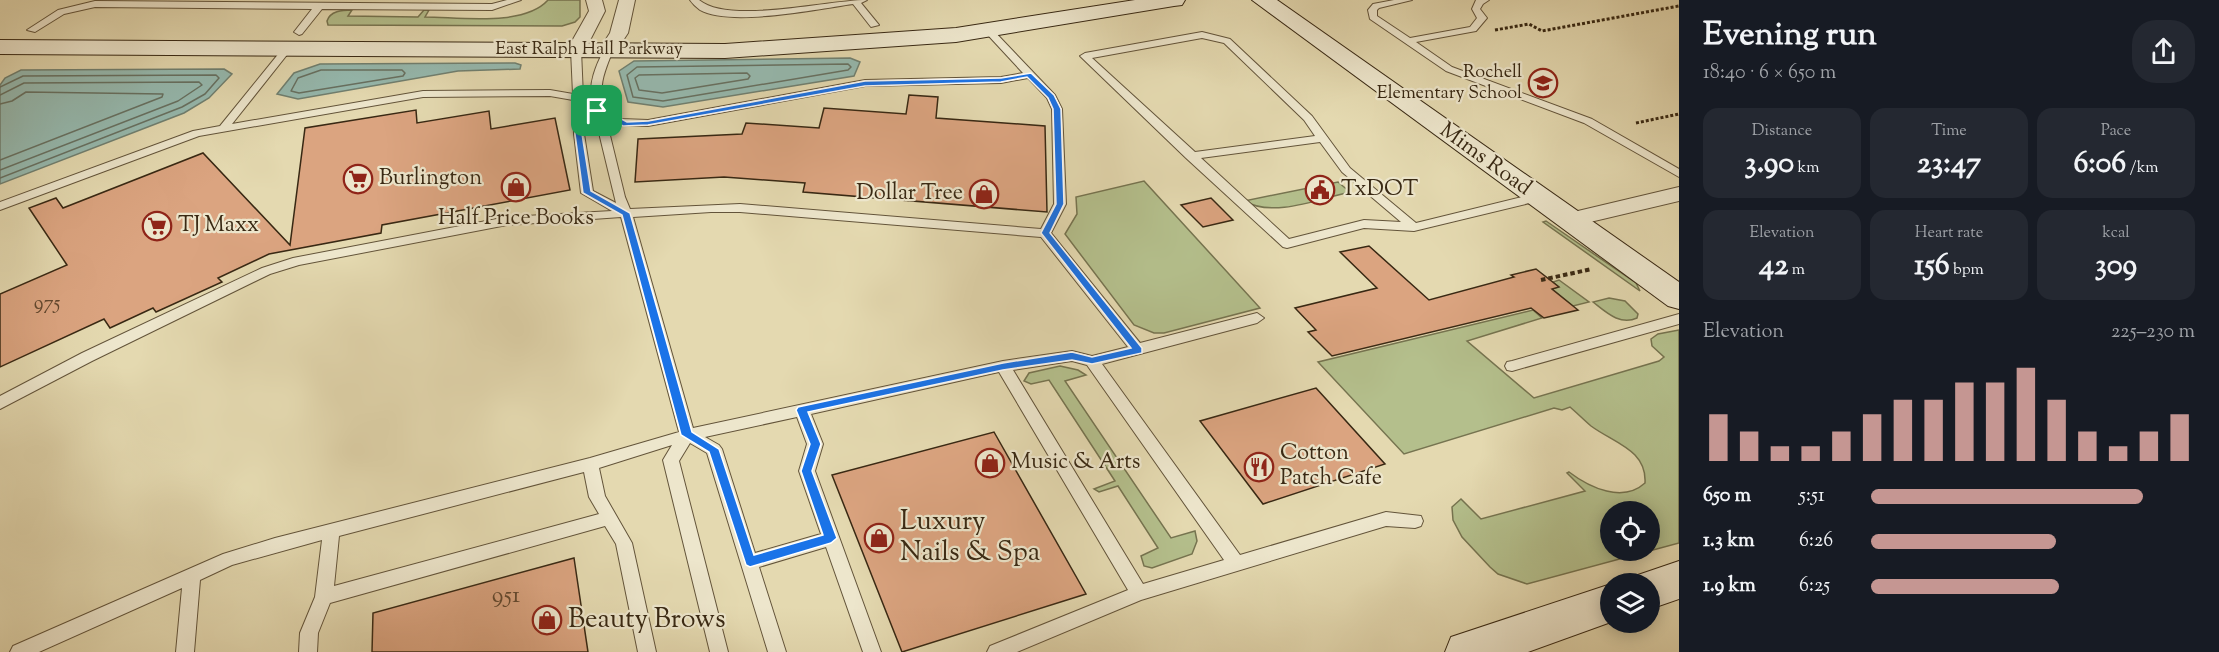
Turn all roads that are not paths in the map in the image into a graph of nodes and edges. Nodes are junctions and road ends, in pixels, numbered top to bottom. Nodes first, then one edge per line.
1 (517, 0) edge
2 (594, 0) edge
3 (627, 0) edge
4 (694, 0) edge
5 (758, 0) edge
6 (1076, 0) edge
7 (1174, 0) edge
8 (1263, 0) edge
9 (1408, 0) edge
10 (1485, 0) edge
11 (859, 1) edge
12 (319, 6) junction
13 (765, 12) junction
14 (874, 26) junction
15 (0, 30) edge
16 (32, 30) junction
17 (989, 31) junction
18 (293, 40) junction
19 (581, 41) junction
20 (614, 41) junction
21 (1407, 41) junction
22 (0, 47) edge
23 (1029, 75) junction
24 (577, 98) junction
25 (597, 111) junction
26 (225, 126) junction
27 (1322, 138) junction
28 (1190, 156) junction
29 (1677, 191) edge
30 (1538, 197) junction
31 (0, 207) edge
32 (626, 213) junction
33 (1569, 220) junction
34 (1414, 228) junction
35 (1045, 233) junction
36 (1679, 298) edge
37 (1257, 318) dead end
38 (1679, 320) edge
39 (1138, 350) junction
40 (1092, 361) junction
41 (1003, 366) junction
42 (1512, 366) dead end
43 (0, 403) edge
44 (802, 410) junction
45 (687, 435) junction
46 (590, 464) junction
47 (610, 518) junction
48 (1415, 521) dead end
49 (331, 532) junction
50 (831, 538) junction
51 (750, 562) junction
52 (1237, 564) junction
53 (192, 575) junction
54 (1679, 580) edge
55 (1660, 587) edge
56 (1140, 592) junction
57 (324, 597) junction
58 (1600, 607) edge
59 (20, 652) edge
60 (185, 652) edge
61 (308, 652) edge
62 (646, 652) edge
63 (719, 652) edge
64 (777, 652) edge
65 (872, 652) edge
66 (996, 652) edge
67 (1467, 652) edge

1 - 12 lane
2 - 19 street
3 - 20 street
4 - 13 lane
5 - 13 lane
6 - 14 main road, East Ralph Hall Parkway
7 - 17 main road, East Ralph Hall Parkway
8 - 30 main road, Mims Road
9 - 21 lane
10 - 21 lane
11 - 13 lane
11 - 14 lane
12 - 16 lane
12 - 18 lane
14 - 20 main road, East Ralph Hall Parkway
15 - 16 main road, East Ralph Hall Parkway
16 - 18 main road, East Ralph Hall Parkway
17 - 20 main road, East Ralph Hall Parkway
17 - 23 lane
18 - 19 main road, East Ralph Hall Parkway
18 - 22 main road, East Ralph Hall Parkway
18 - 26 lane
19 - 20 main road, East Ralph Hall Parkway
19 - 24 lane
20 - 25 lane
21 - 29 lane
23 - 25 lane
23 - 35 lane
24 - 25 lane
24 - 26 lane
24 - 32 lane
25 - 32 lane
26 - 31 lane
27 - 28 lane
27 - 28 lane
27 - 34 lane
28 - 34 lane
29 - 33 street
30 - 33 main road, Mims Road
30 - 34 lane
32 - 35 lane
32 - 43 lane
32 - 45 lane
33 - 36 main road, Mims Road
35 - 39 lane
37 - 39 lane
38 - 42 lane
39 - 40 lane
40 - 41 lane
40 - 52 lane
41 - 44 lane
41 - 56 lane
44 - 45 lane
44 - 50 lane
45 - 46 lane
45 - 51 lane
45 - 63 lane
46 - 47 lane
46 - 49 lane
47 - 57 lane
47 - 62 lane
48 - 52 lane
49 - 53 lane
49 - 57 lane
50 - 51 lane
50 - 65 lane
51 - 64 lane
52 - 56 lane
53 - 59 lane
53 - 60 lane
54 - 55 main road
56 - 66 lane
57 - 61 lane
58 - 67 main road

